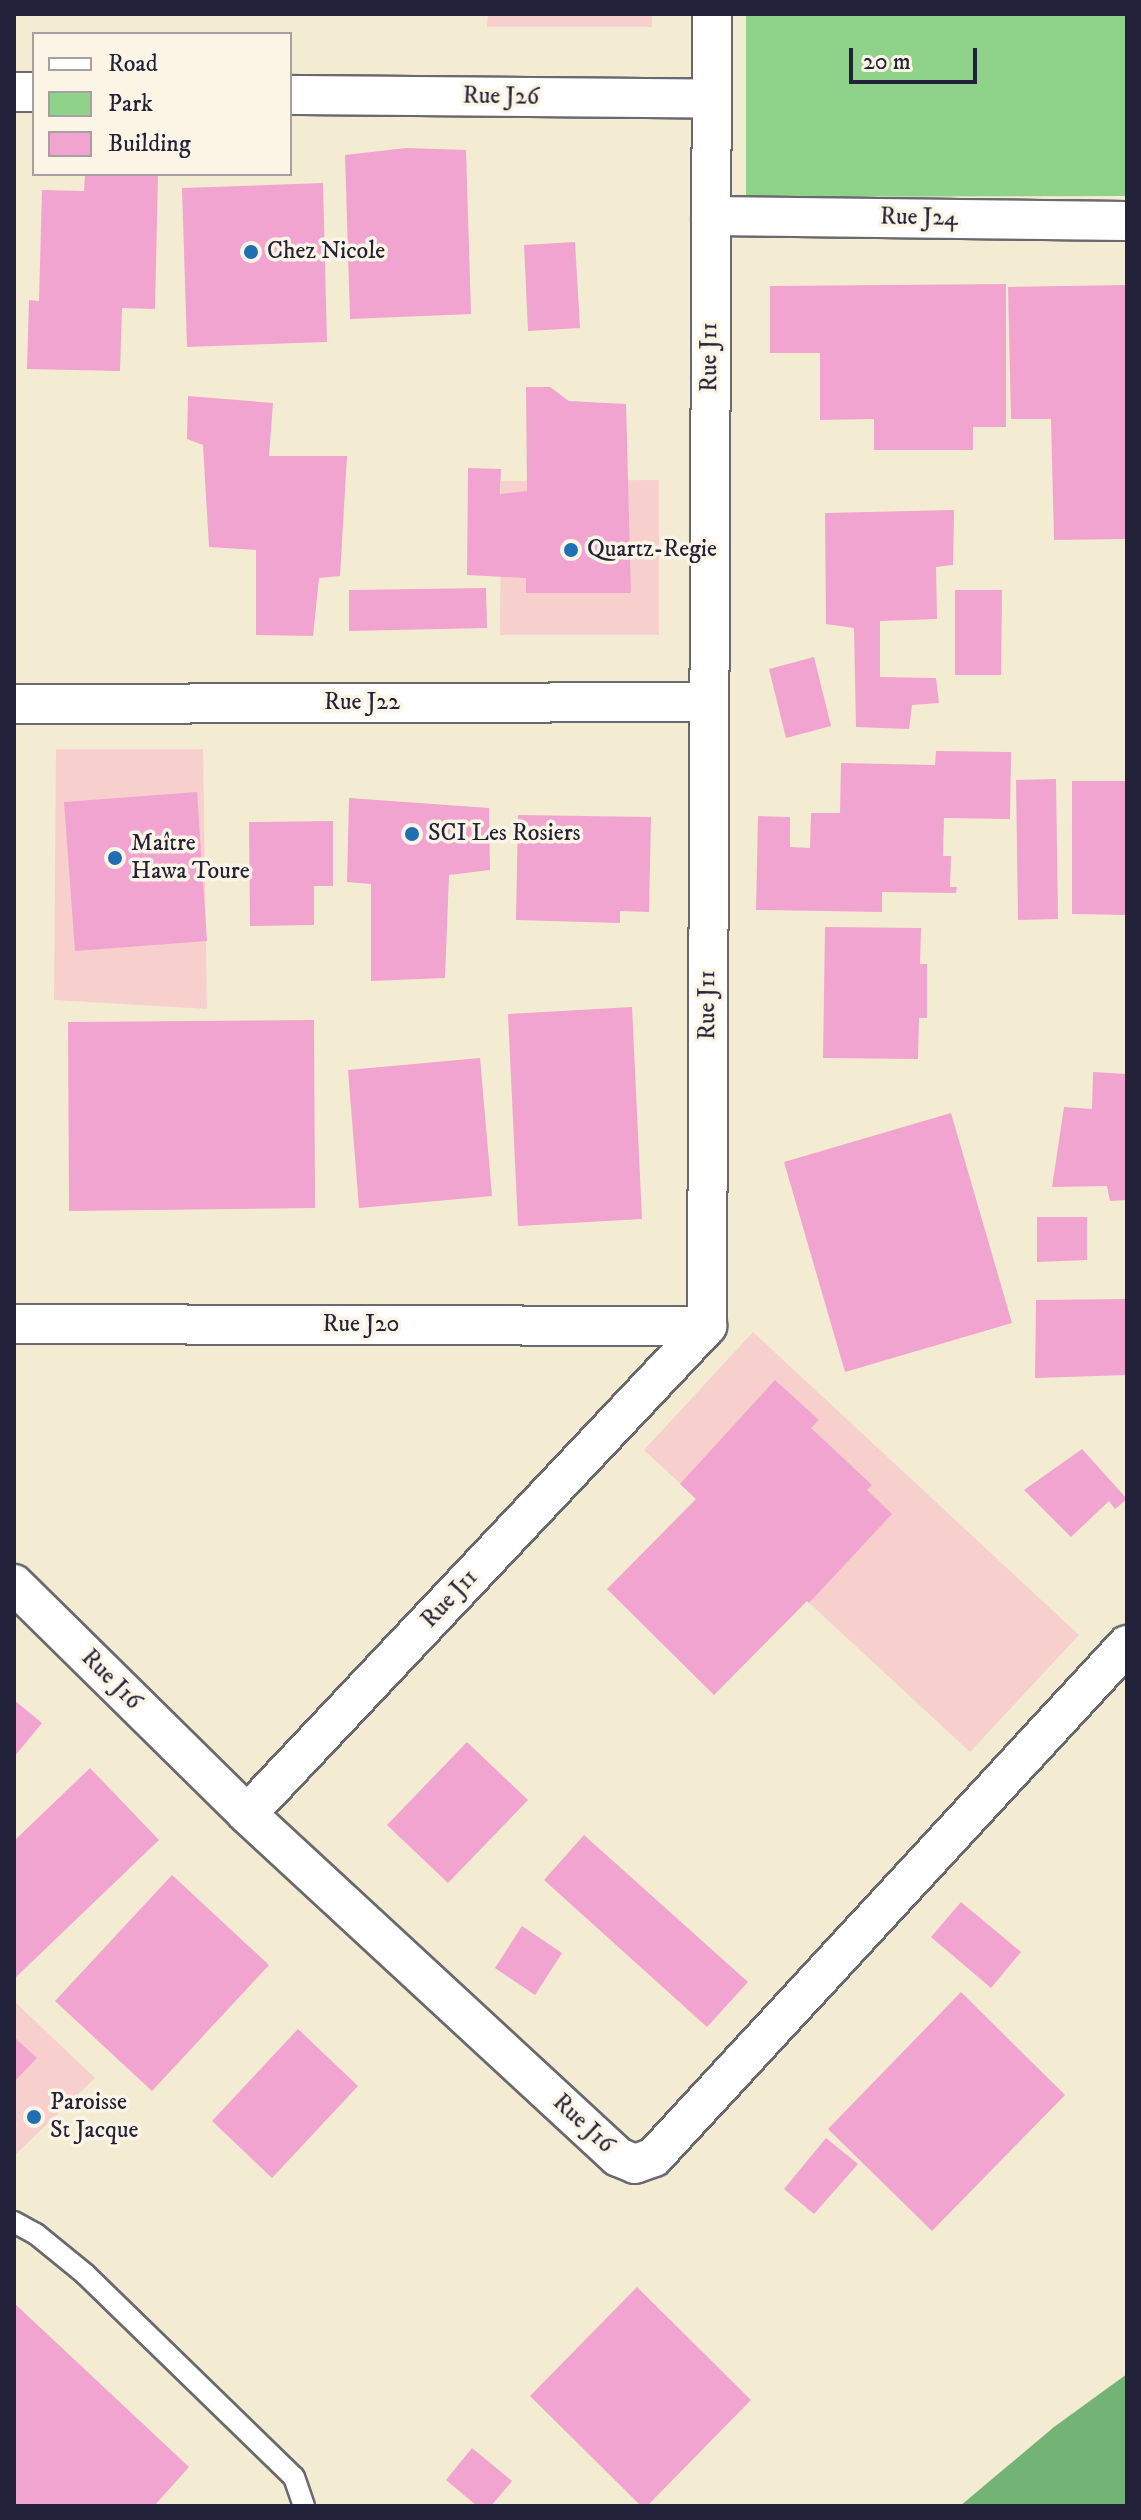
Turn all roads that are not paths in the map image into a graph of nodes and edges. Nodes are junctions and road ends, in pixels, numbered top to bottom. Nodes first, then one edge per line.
1 (712, 14) edge
2 (292, 95) edge
3 (712, 99) junction
4 (711, 216) junction
5 (1127, 221) edge
6 (709, 702) junction
7 (14, 704) edge
8 (14, 1324) edge
9 (707, 1326) junction
10 (14, 1584) edge
11 (1127, 1645) edge
12 (247, 1814) junction
13 (14, 2222) edge
14 (304, 2506) edge

1 - 3 street, Rue J11
2 - 3 street, Rue J26
3 - 4 street, Rue J11
4 - 5 street, Rue J24
4 - 6 street, Rue J11
6 - 7 street, Rue J22
6 - 9 street, Rue J11
8 - 9 street, Rue J20
9 - 12 street, Rue J11
10 - 12 street, Rue J16
11 - 12 street, Rue J16
13 - 14 lane

